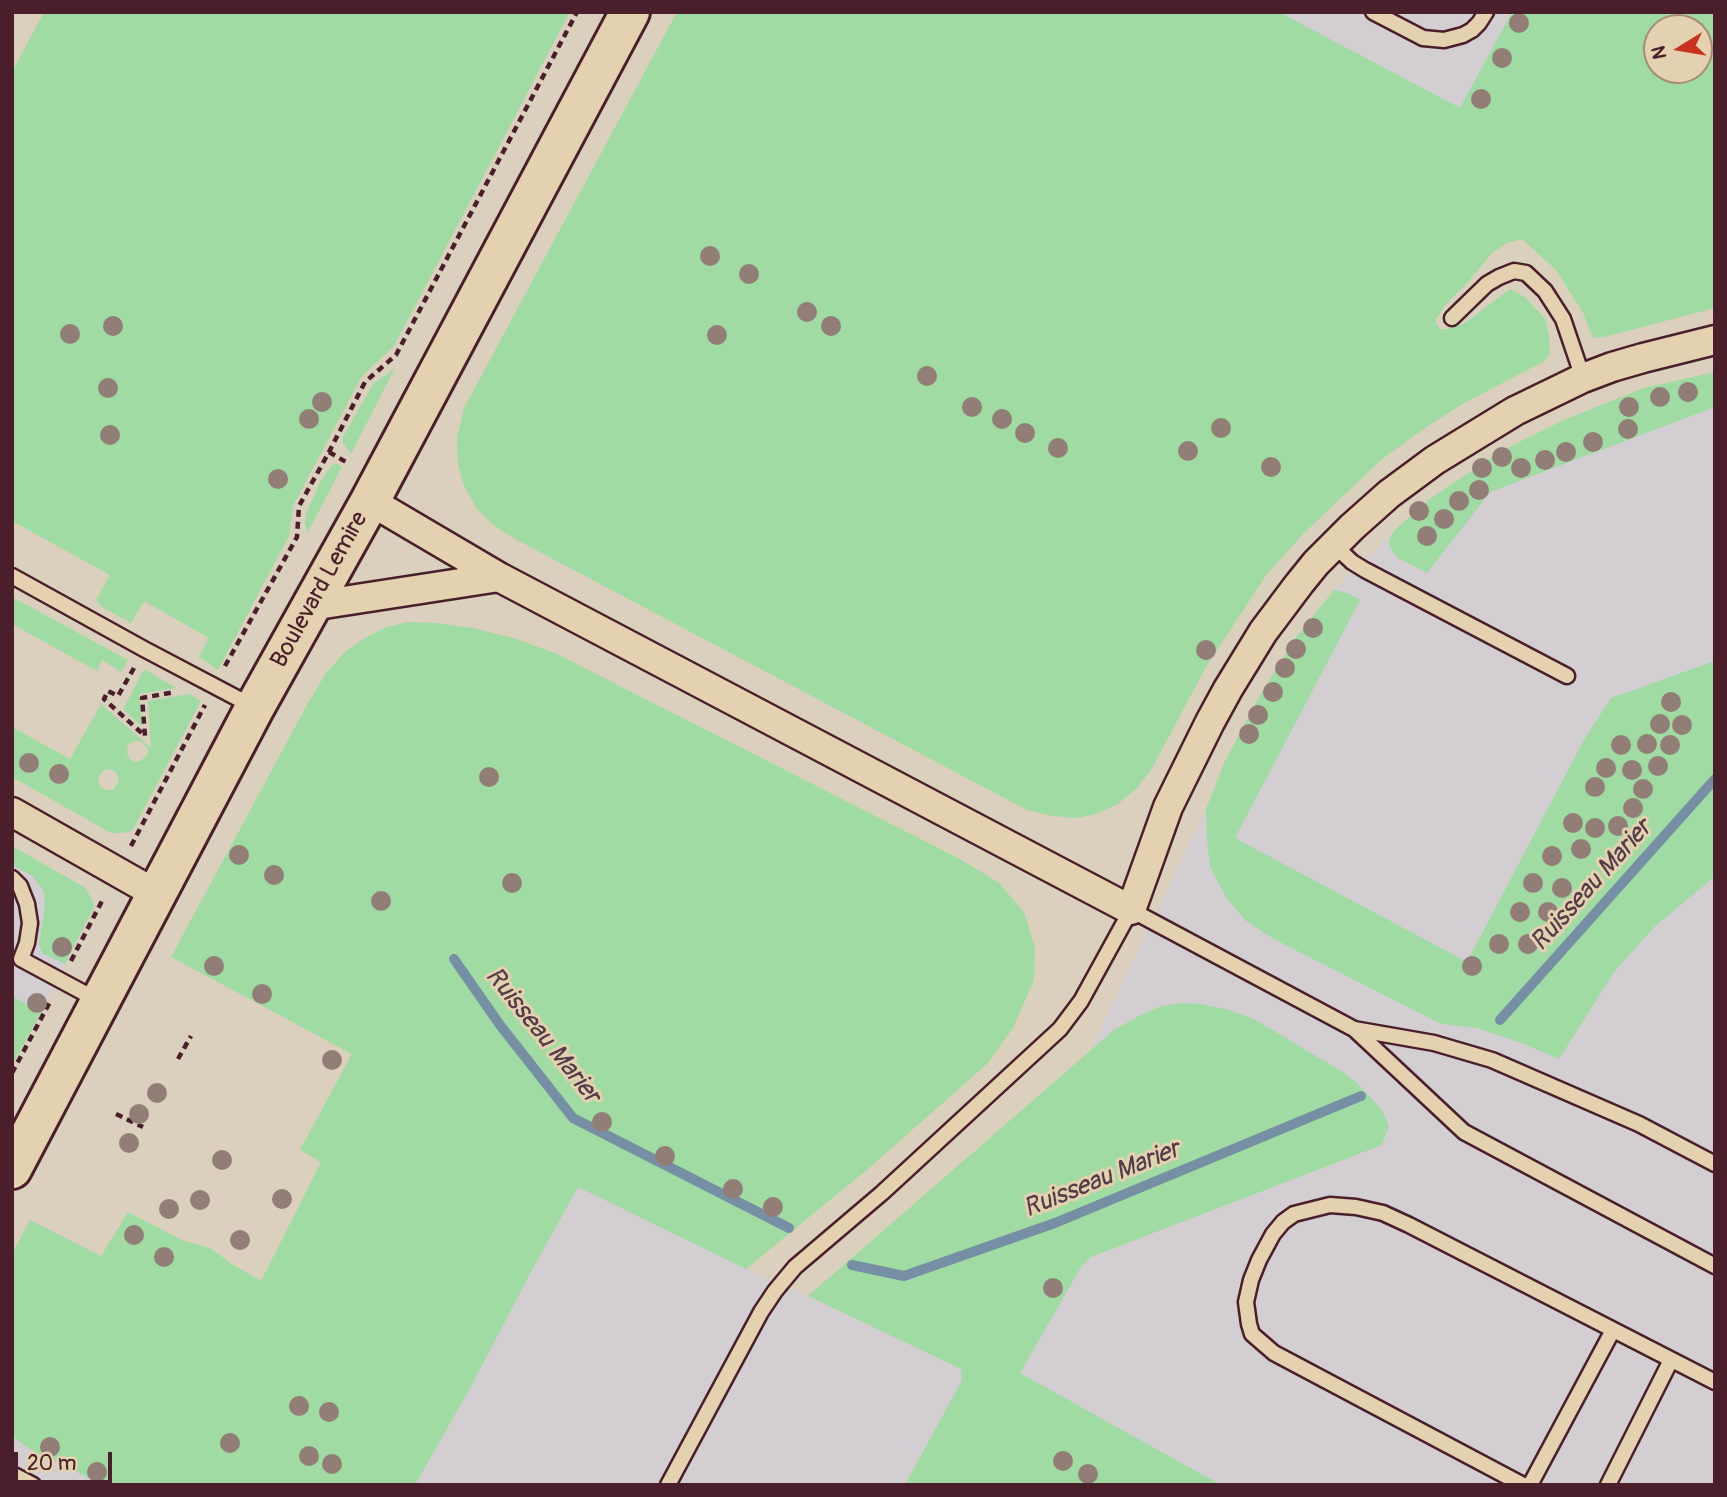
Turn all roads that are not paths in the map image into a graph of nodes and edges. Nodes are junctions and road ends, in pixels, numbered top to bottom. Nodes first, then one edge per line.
1 (630, 12) edge
2 (1373, 12) edge
3 (1486, 12) edge
4 (1452, 318) dead end
5 (1715, 340) edge
6 (1583, 378) junction
7 (370, 501) junction
8 (1334, 545) junction
9 (12, 576) edge
10 (499, 577) junction
11 (311, 606) junction
12 (1567, 676) dead end
13 (256, 707) junction
14 (12, 813) edge
15 (12, 878) edge
16 (158, 895) junction
17 (1131, 910) junction
18 (101, 1002) junction
19 (1354, 1029) junction
20 (1715, 1164) edge
21 (12, 1168) edge
22 (1715, 1266) edge
23 (1613, 1330) junction
24 (1671, 1360) junction
25 (1715, 1382) edge
26 (12, 1474) edge
27 (33, 1485) edge
28 (668, 1485) edge
29 (1523, 1485) edge
30 (1530, 1485) edge
31 (1608, 1485) edge

1 - 7 main road, Boulevard Lemire
2 - 3 lane
4 - 6 lane
5 - 6 street
6 - 8 street
7 - 10 street
7 - 11 main road, Boulevard Lemire
8 - 12 lane
8 - 17 street
9 - 13 lane
10 - 11 street
10 - 17 street
11 - 13 main road, Boulevard Lemire
13 - 16 main road, Boulevard Lemire
14 - 16 street
15 - 18 lane
16 - 18 main road, Boulevard Lemire
17 - 19 lane
17 - 28 lane
18 - 21 main road, Boulevard Lemire
19 - 20 lane
19 - 22 lane
23 - 24 lane
23 - 29 lane
23 - 30 lane
24 - 25 lane
24 - 31 lane
26 - 27 lane

